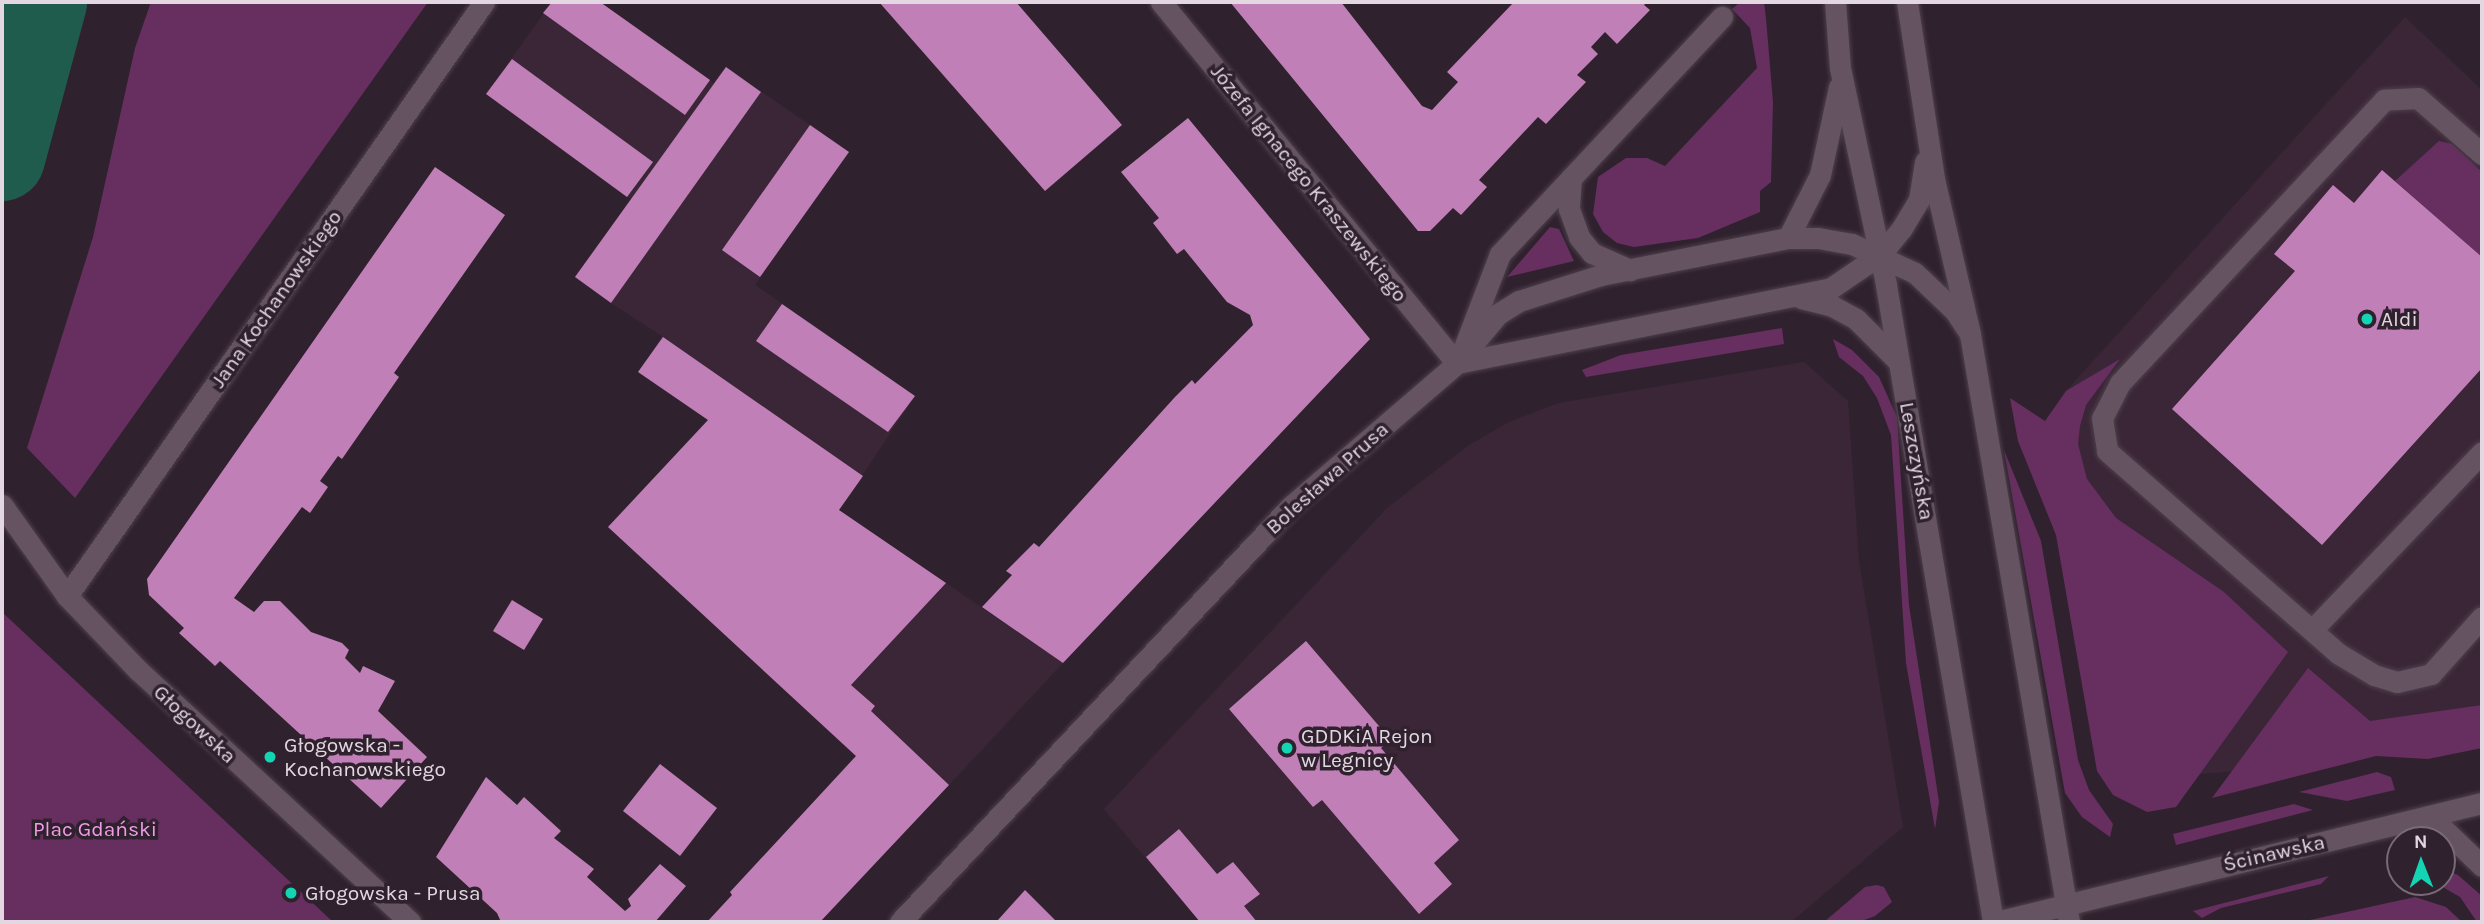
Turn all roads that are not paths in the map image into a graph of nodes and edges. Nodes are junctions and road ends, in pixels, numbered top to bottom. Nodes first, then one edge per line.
1 (484, 2) edge
2 (1160, 2) edge
3 (1835, 2) edge
4 (1907, 2) edge
5 (1722, 18) dead end
6 (1840, 68) junction
7 (1927, 136) junction
8 (2482, 154) edge
9 (1571, 178) junction
10 (1788, 238) junction
11 (1881, 254) junction
12 (1630, 270) junction
13 (1798, 298) junction
14 (1970, 334) junction
15 (1457, 363) junction
16 (1900, 363) junction
17 (2482, 452) edge
18 (2, 505) edge
19 (67, 596) junction
20 (2482, 618) edge
21 (2312, 631) junction
22 (2482, 803) edge
23 (2430, 816) junction
24 (2482, 866) edge
25 (2067, 913) edge
26 (411, 922) edge
27 (900, 922) edge
28 (1994, 922) edge

1 - 19 street, Jana Kochanowskiego
2 - 15 street, Józefa Ignacego Kraszewskiego
3 - 6 street, Leszczyńska
4 - 7 street
5 - 9 street, Bolesława Prusa
6 - 10 street
6 - 11 street, Leszczyńska
7 - 11 street
7 - 14 street
8 - 21 street
9 - 12 street
9 - 15 street, Bolesława Prusa
10 - 11 street
10 - 12 street
11 - 13 street
11 - 14 street
11 - 16 street, Leszczyńska
12 - 15 street
13 - 15 street
13 - 16 street
14 - 25 street
15 - 27 street, Bolesława Prusa
16 - 28 street, Leszczyńska
17 - 21 street
18 - 19 street, Głogowska
19 - 26 street, Głogowska
20 - 21 street
22 - 23 street, Ścinawska
23 - 24 street
23 - 25 street, Ścinawska
25 - 28 street, Ścinawska

